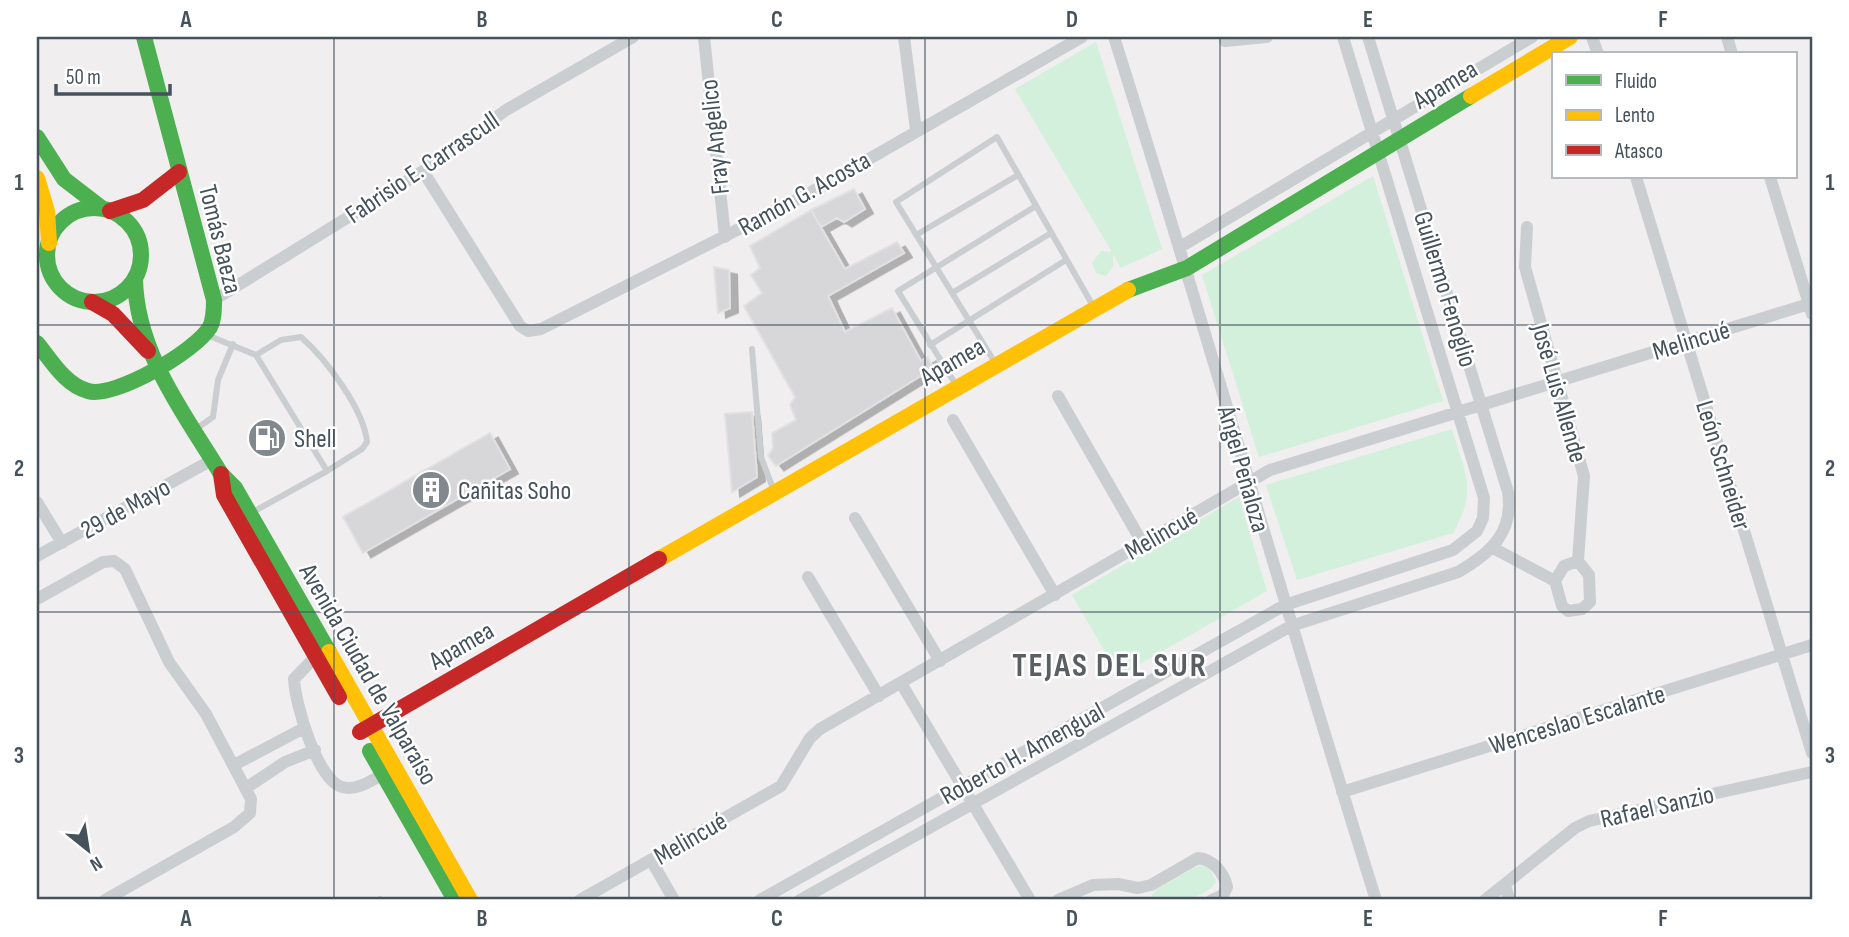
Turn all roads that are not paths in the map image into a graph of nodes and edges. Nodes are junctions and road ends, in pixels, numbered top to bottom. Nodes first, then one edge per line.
1 (144, 37) edge
2 (633, 37) edge
3 (704, 37) edge
4 (904, 37) edge
5 (1082, 37) edge
6 (1114, 37) edge
7 (1267, 37) edge
8 (1343, 37) edge
9 (1368, 37) edge
10 (1532, 37) edge
11 (1570, 37) edge
12 (1225, 41) dead end
13 (1394, 119) junction
14 (916, 130) junction
15 (1373, 132) junction
16 (37, 138) edge
17 (1400, 140) junction
18 (1379, 152) junction
19 (423, 171) junction
20 (179, 172) junction
21 (1018, 175) junction
22 (37, 178) edge
23 (1636, 178) edge
24 (1770, 178) edge
25 (156, 191) junction
26 (1036, 206) junction
27 (106, 210) junction
28 (1527, 227) dead end
29 (1051, 233) junction
30 (136, 235) junction
31 (916, 235) junction
32 (725, 237) junction
33 (1180, 247) junction
34 (44, 256) edge
35 (1066, 260) junction
36 (936, 266) junction
37 (1187, 268) junction
38 (37, 275) edge
39 (135, 278) junction
40 (65, 292) junction
41 (953, 293) junction
42 (214, 300) junction
43 (92, 302) junction
44 (1094, 307) junction
45 (1811, 307) edge
46 (970, 321) junction
47 (204, 334) junction
48 (1686, 341) junction
49 (37, 343) edge
50 (233, 345) junction
51 (930, 345) junction
52 (752, 349) dead end
53 (148, 351) junction
54 (257, 355) junction
55 (996, 364) junction
56 (156, 366) junction
57 (1556, 381) junction
58 (957, 387) junction
59 (1058, 396) dead end
60 (1481, 404) junction
61 (1459, 411) junction
62 (953, 420) dead end
63 (194, 430) junction
64 (212, 460) junction
65 (327, 471) junction
66 (221, 474) junction
67 (1247, 481) junction
68 (775, 493) junction
69 (37, 502) edge
70 (250, 514) junction
71 (855, 518) dead end
72 (1477, 531) joint
73 (62, 543) junction
74 (1143, 544) junction
75 (1496, 545) junction
76 (37, 556) edge
77 (1578, 561) junction
78 (808, 577) dead end
79 (1555, 581) junction
80 (1055, 595) junction
81 (37, 599) edge
82 (1285, 605) junction
83 (1291, 626) junction
84 (1812, 645) edge
85 (321, 652) junction
86 (1782, 655) junction
87 (940, 661) junction
88 (901, 683) junction
89 (879, 695) junction
90 (304, 728) junction
91 (365, 729) junction
92 (315, 750) junction
93 (1812, 753) edge
94 (234, 765) junction
95 (386, 767) junction
96 (1812, 772) edge
97 (963, 785) junction
98 (246, 788) junction
99 (1342, 792) junction
100 (973, 804) junction
101 (651, 860) junction
102 (1505, 884) junction
103 (1139, 888) junction
104 (105, 900) edge
105 (455, 900) edge
106 (470, 900) edge
107 (580, 900) edge
108 (674, 900) edge
109 (760, 900) edge
110 (800, 900) edge
111 (1030, 900) edge
112 (1058, 900) edge
113 (1146, 900) edge
114 (1212, 900) edge
115 (1376, 900) edge
116 (1485, 900) edge
117 (1509, 900) edge

1 - 20 street, Tomás Baeza
2 - 19 street, Fabrisio E. Carrascull
3 - 32 street, Fray Angelico
4 - 14 street
5 - 14 street, Ramón G. Acosta
6 - 33 street, Ángel Peñaloza
7 - 12 street
8 - 15 street, Guillermo Fenoglio
9 - 13 street, Guillermo Fenoglio
10 - 13 street, Apamea
11 - 17 street, Apamea
13 - 15 street, Apamea
13 - 17 street, Guillermo Fenoglio
14 - 32 street, Ramón G. Acosta
15 - 18 street, Guillermo Fenoglio
15 - 33 street, Apamea
16 - 27 street
17 - 18 street, Apamea
17 - 60 street, Guillermo Fenoglio
18 - 37 street, Apamea
18 - 61 street, Guillermo Fenoglio
19 - 32 street, Ramón G. Acosta
19 - 42 street, Fabrisio E. Carrascull
20 - 25 street
20 - 42 street, Tomás Baeza
21 - 26 lane
21 - 31 lane
21 - 31 lane
22 - 34 street
23 - 48 street, León Schneider
24 - 45 street
25 - 27 street
25 - 30 street
26 - 29 lane
26 - 36 lane
27 - 30 street
27 - 34 street
28 - 57 street, José Luis Allende
29 - 35 lane
29 - 41 lane
30 - 39 street
31 - 36 lane
33 - 37 street, Ángel Peñaloza
34 - 40 street
35 - 44 lane
35 - 46 lane
36 - 41 lane
36 - 51 lane
37 - 44 street, Apamea
37 - 67 street, Ángel Peñaloza
38 - 40 street
39 - 43 street
39 - 53 street
40 - 43 street
41 - 46 lane
42 - 47 street, Tomás Baeza
43 - 53 street
44 - 55 street, Apamea
45 - 48 street, Melincué
46 - 51 lane
46 - 55 lane
47 - 50 lane
47 - 56 street
48 - 57 street, Melincué
48 - 86 street, León Schneider
49 - 56 street
50 - 54 lane
50 - 63 lane
51 - 58 lane
52 - 68 lane
53 - 56 street, Avenida Ciudad de Valparaíso
54 - 65 lane
54 - 65 lane
55 - 58 street, Apamea
56 - 63 street, Avenida Ciudad de Valparaíso
57 - 60 street, Melincué
57 - 77 street, José Luis Allende
58 - 68 street, Apamea
59 - 74 street
60 - 61 street, Melincué
60 - 75 street, Guillermo Fenoglio
61 - 67 street, Melincué
61 - 72 street, Guillermo Fenoglio
62 - 80 street
63 - 64 street, Avenida Ciudad de Valparaíso
64 - 66 street, Avenida Ciudad de Valparaíso
64 - 73 street, 29 de Mayo
65 - 70 lane
66 - 70 street, Avenida Ciudad de Valparaíso
66 - 85 street, Avenida Ciudad de Valparaíso
67 - 74 street, Melincué
67 - 82 street, Ángel Peñaloza
68 - 91 street, Apamea
69 - 73 street
70 - 85 street, Avenida Ciudad de Valparaíso
71 - 87 street
72 - 82 street, Roberto H. Amengual
73 - 76 street, 29 de Mayo
74 - 80 street, Melincué
75 - 79 street
75 - 83 street, Roberto H. Amengual
77 - 79 street
77 - 79 street, José Luis Allende
78 - 89 street
80 - 87 street, Melincué
81 - 94 street
82 - 83 street, Ángel Peñaloza
82 - 97 street, Roberto H. Amengual
83 - 99 street, Ángel Peñaloza
83 - 100 street, Roberto H. Amengual
84 - 86 street, Wenceslao Escalante
85 - 90 street
85 - 91 street, Avenida Ciudad de Valparaíso
86 - 93 street, León Schneider
86 - 99 street, Wenceslao Escalante
87 - 88 street, Melincué
88 - 89 street, Melincué
88 - 97 street
89 - 101 street, Melincué
90 - 92 street
90 - 94 street
91 - 95 street, Avenida Ciudad de Valparaíso
92 - 95 street
92 - 98 street
94 - 98 street
95 - 105 street, Avenida Ciudad de Valparaíso
95 - 106 street, Avenida Ciudad de Valparaíso
96 - 102 street, Rafael Sanzio
97 - 100 street
97 - 109 street, Roberto H. Amengual
98 - 104 street
99 - 115 street, Ángel Peñaloza
100 - 110 street, Roberto H. Amengual
100 - 111 street
101 - 107 street, Melincué
101 - 108 street
102 - 116 street, Rafael Sanzio
102 - 117 street
103 - 112 street
103 - 113 street
103 - 114 street

